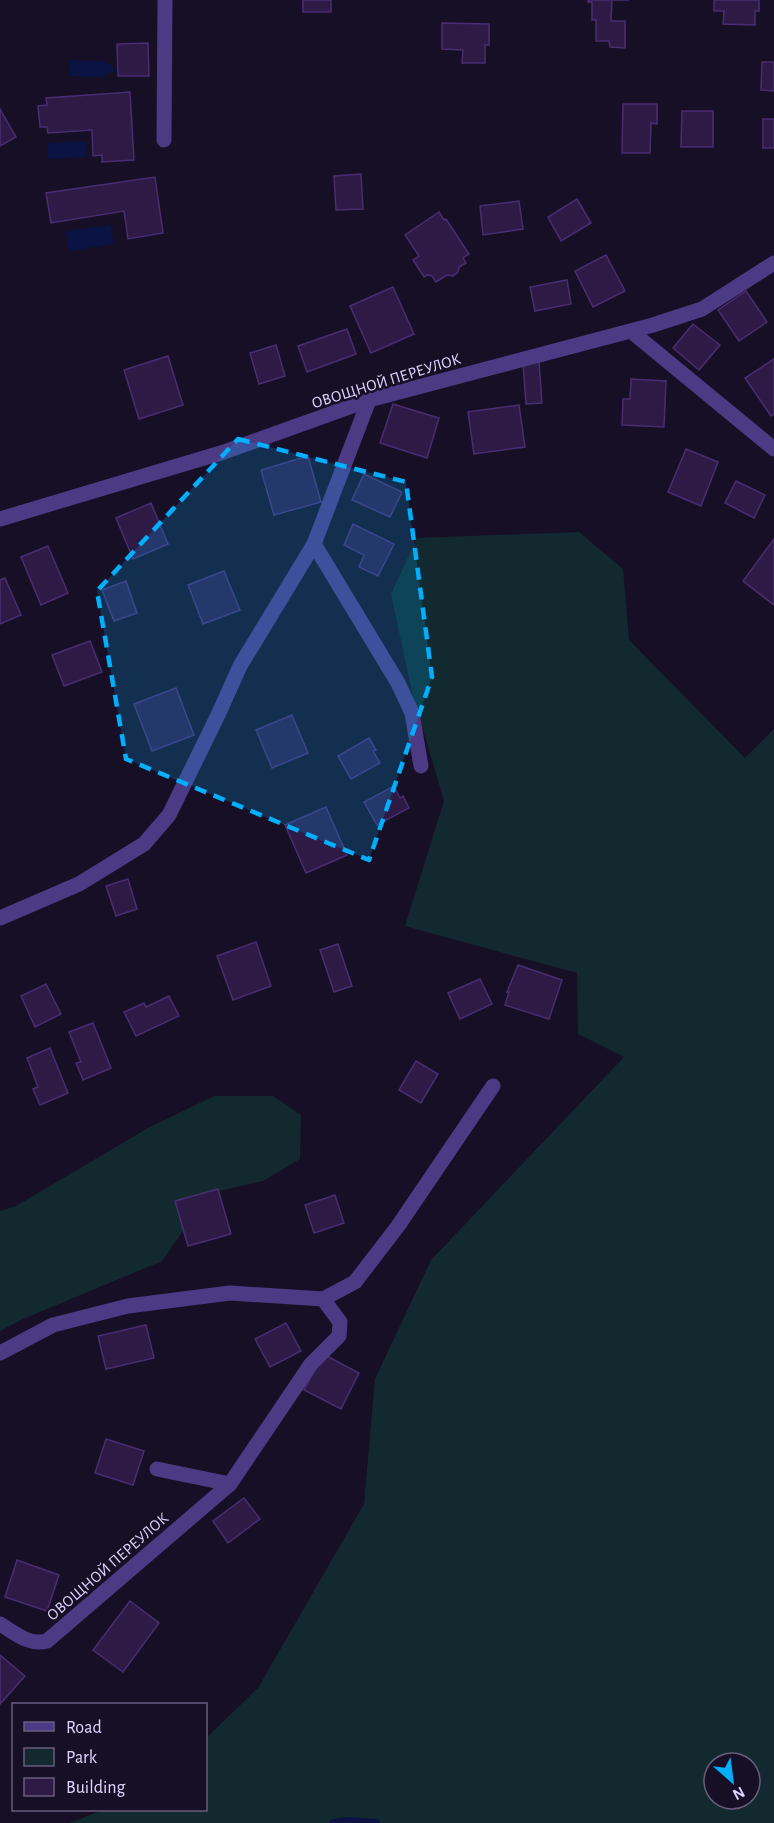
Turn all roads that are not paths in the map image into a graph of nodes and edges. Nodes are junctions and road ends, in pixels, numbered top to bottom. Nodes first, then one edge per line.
1 (165, 0) edge
2 (164, 140) dead end
3 (774, 263) edge
4 (632, 332) junction
5 (369, 400) junction
6 (774, 449) edge
7 (0, 519) edge
8 (314, 544) junction
9 (421, 765) dead end
10 (0, 918) edge
11 (494, 1086) dead end
12 (323, 1299) junction
13 (0, 1353) edge
14 (157, 1469) dead end
15 (230, 1484) junction
16 (0, 1624) edge

1 - 2 street
3 - 4 street, ОВОЩНОЙ ПЕРЕУЛОК
4 - 5 street, ОВОЩНОЙ ПЕРЕУЛОК
4 - 6 street
5 - 7 street, ОВОЩНОЙ ПЕРЕУЛОК
5 - 8 street
8 - 9 street
8 - 10 street
11 - 12 street
12 - 13 street
12 - 15 street, ОВОЩНОЙ ПЕРЕУЛОК
14 - 15 street
15 - 16 street, ОВОЩНОЙ ПЕРЕУЛОК

